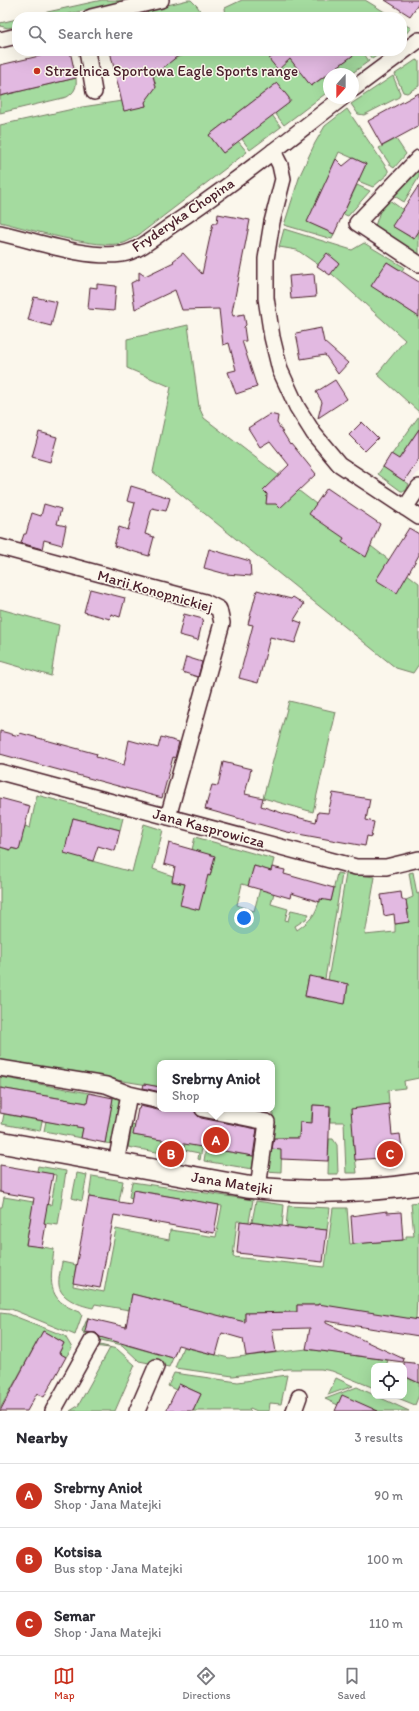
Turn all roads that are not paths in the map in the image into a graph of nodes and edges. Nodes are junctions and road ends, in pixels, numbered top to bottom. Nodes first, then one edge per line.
1 (156, 0) edge
2 (110, 12) edge
3 (12, 37) edge
4 (0, 40) edge
5 (419, 41) edge
6 (407, 50) edge
7 (88, 56) edge
8 (398, 56) edge
9 (359, 85) edge
10 (94, 92) dead end
11 (334, 104) edge
12 (273, 151) junction
13 (419, 158) edge
14 (0, 233) edge
15 (419, 264) edge
16 (419, 487) edge
17 (405, 508) junction
18 (419, 517) edge
19 (0, 546) edge
20 (0, 772) edge
21 (168, 817) junction
22 (419, 859) edge
23 (0, 1068) edge
24 (129, 1094) junction
25 (157, 1100) edge
26 (218, 1112) edge
27 (0, 1142) edge
28 (116, 1163) junction
29 (419, 1184) edge
30 (258, 1188) junction
31 (92, 1341) dead end
32 (156, 1367) dead end
33 (53, 1411) edge
34 (137, 1411) edge

1 - 2 street
3 - 4 street
5 - 6 street
7 - 10 street
8 - 9 street
11 - 12 street, Fryderyka Chopina
12 - 14 street, Fryderyka Chopina
12 - 17 street
13 - 15 street
16 - 17 street
17 - 18 street
19 - 21 street, Marii Konopnickiej
20 - 21 street, Jana Kasprowicza
21 - 22 street, Jana Kasprowicza
23 - 24 street
24 - 25 street
24 - 28 street
26 - 30 street
27 - 28 street, Jana Matejki
28 - 30 street, Jana Matejki
29 - 30 street, Jana Matejki
31 - 33 street
32 - 34 street

